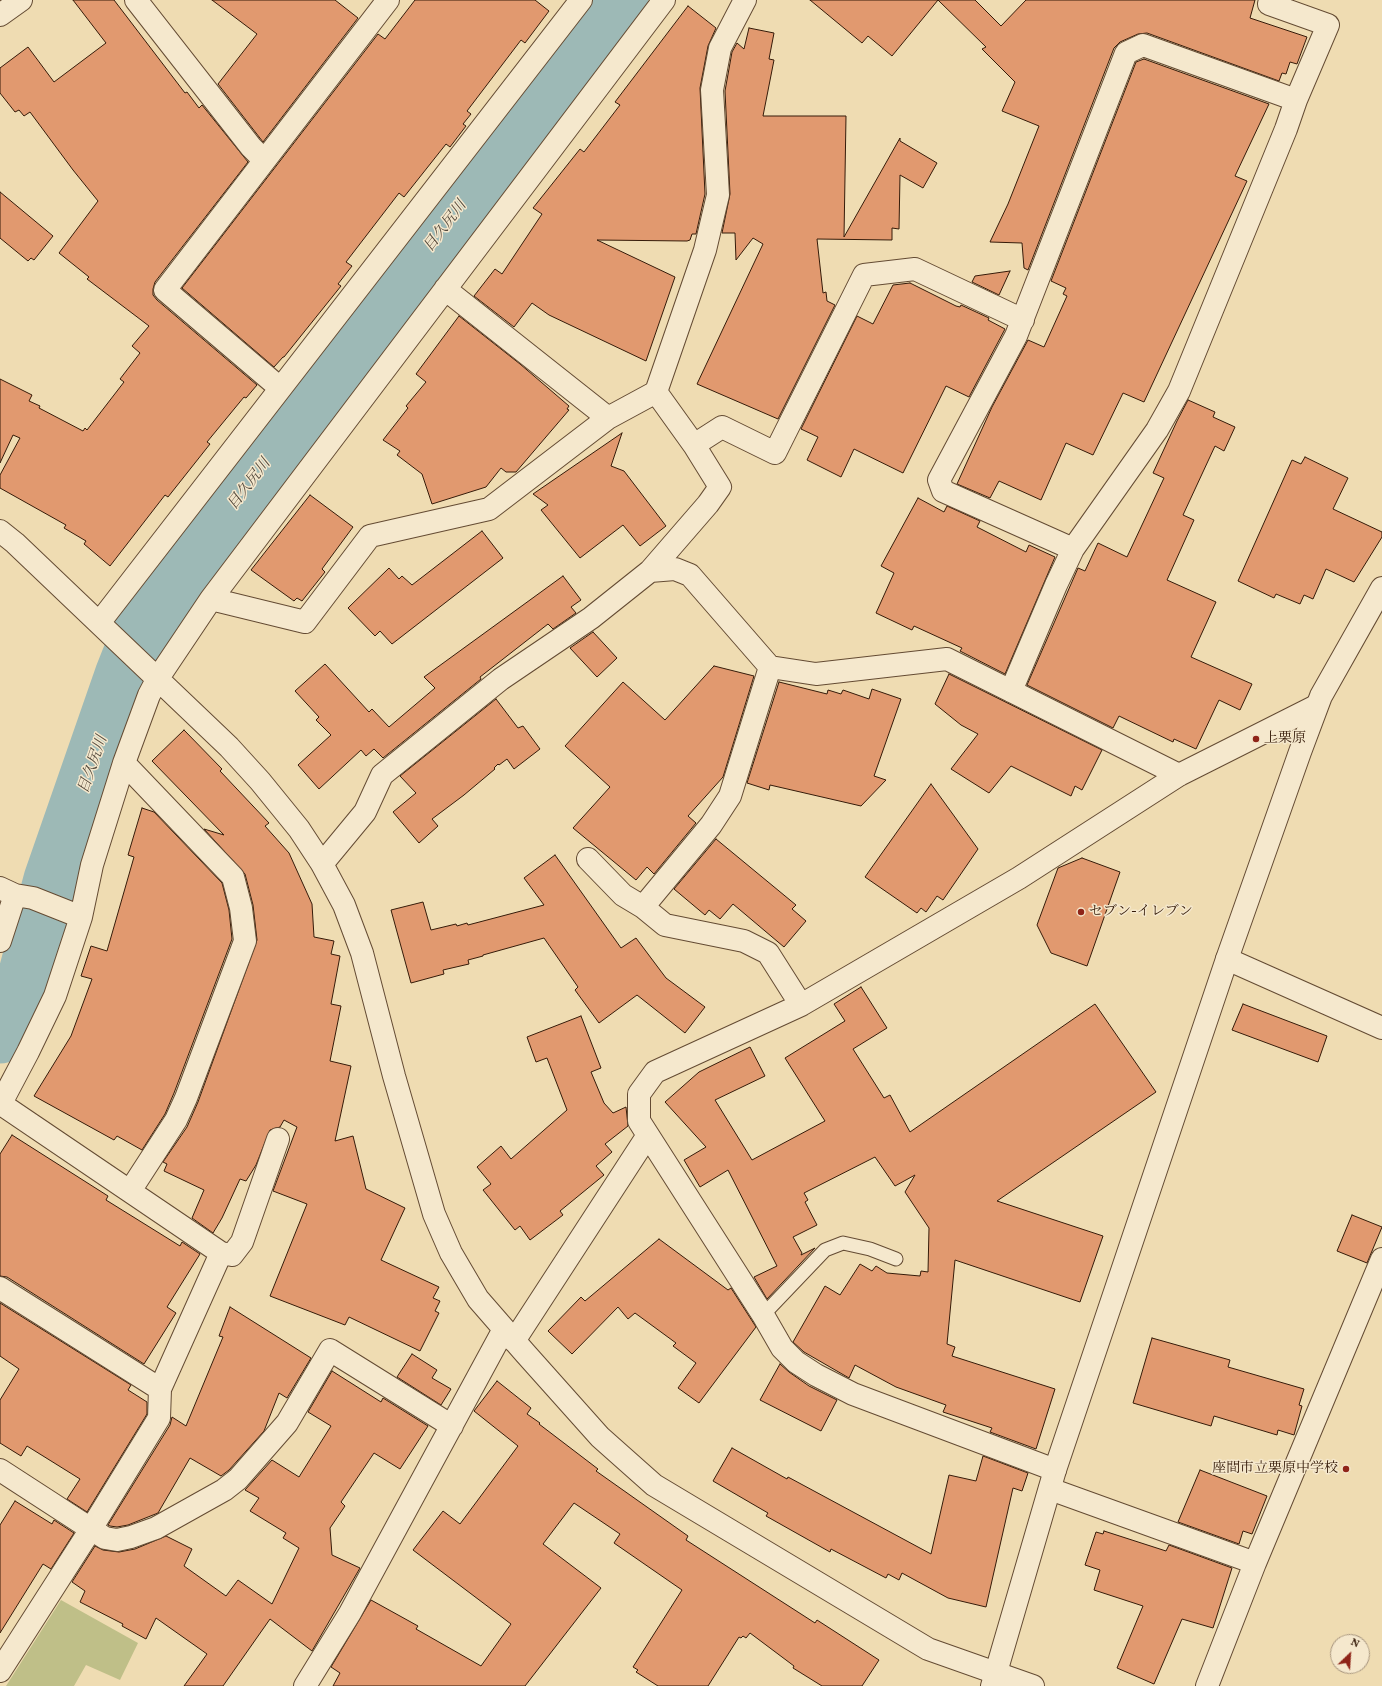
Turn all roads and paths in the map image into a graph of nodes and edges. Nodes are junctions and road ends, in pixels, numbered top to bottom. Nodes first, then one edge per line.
1 (21, 0) edge
2 (136, 0) edge
3 (388, 0) edge
4 (581, 0) edge
5 (664, 0) edge
6 (745, 0) edge
7 (1270, 0) edge
8 (0, 15) edge
9 (1296, 100) junction
10 (264, 160) junction
11 (445, 289) junction
12 (1023, 320) junction
13 (280, 388) junction
14 (656, 392) junction
15 (608, 418) junction
16 (694, 445) junction
17 (0, 532) edge
18 (1073, 550) junction
19 (650, 571) junction
20 (1382, 588) edge
21 (211, 599) junction
22 (104, 627) junction
23 (770, 667) junction
24 (151, 672) junction
25 (1011, 691) junction
26 (1316, 706) junction
27 (124, 763) junction
28 (1179, 775) junction
29 (588, 859) dead end
30 (322, 864) junction
31 (16, 894) edge
32 (643, 907) junction
33 (71, 913) junction
34 (0, 941) edge
35 (1227, 959) junction
36 (801, 1005) junction
37 (1382, 1028) edge
38 (0, 1104) edge
39 (648, 1135) junction
40 (278, 1139) dead end
41 (130, 1191) junction
42 (221, 1253) junction
43 (896, 1259) dead end
44 (1382, 1259) edge
45 (0, 1288) edge
46 (764, 1315) junction
47 (509, 1335) junction
48 (160, 1389) junction
49 (452, 1426) junction
50 (0, 1470) edge
51 (1053, 1480) junction
52 (91, 1529) junction
53 (1255, 1563) junction
54 (4, 1658) edge
55 (994, 1680) edge
56 (306, 1686) edge
57 (1033, 1686) edge
58 (1207, 1686) edge

1 - 8 street
2 - 10 street
3 - 10 street
4 - 13 street
5 - 11 street
6 - 14 street
7 - 9 street
9 - 12 street
9 - 18 street
10 - 13 street
11 - 15 street
11 - 21 street
12 - 16 street
12 - 18 street
13 - 22 street
14 - 15 street
14 - 16 street
15 - 21 street
16 - 19 street
17 - 22 street
18 - 25 street
19 - 23 street
19 - 30 street
20 - 26 street
21 - 24 street
22 - 24 street
23 - 25 street
23 - 32 street
24 - 27 street
24 - 30 street
25 - 28 street
26 - 28 street
26 - 35 street
27 - 33 street
27 - 41 street
28 - 36 street
29 - 32 street
30 - 47 street
31 - 33 street
31 - 34 street
32 - 36 street
33 - 38 street
35 - 37 street
35 - 51 street
36 - 39 street
38 - 41 street
39 - 46 street
39 - 47 street
40 - 42 street
41 - 42 street
42 - 48 street
43 - 46 lane
44 - 53 street
45 - 48 street
46 - 51 street
47 - 49 street
47 - 55 street
48 - 52 street
49 - 52 street
49 - 56 street
50 - 52 street
51 - 53 street
51 - 55 street
52 - 54 street
53 - 58 street
55 - 57 street

